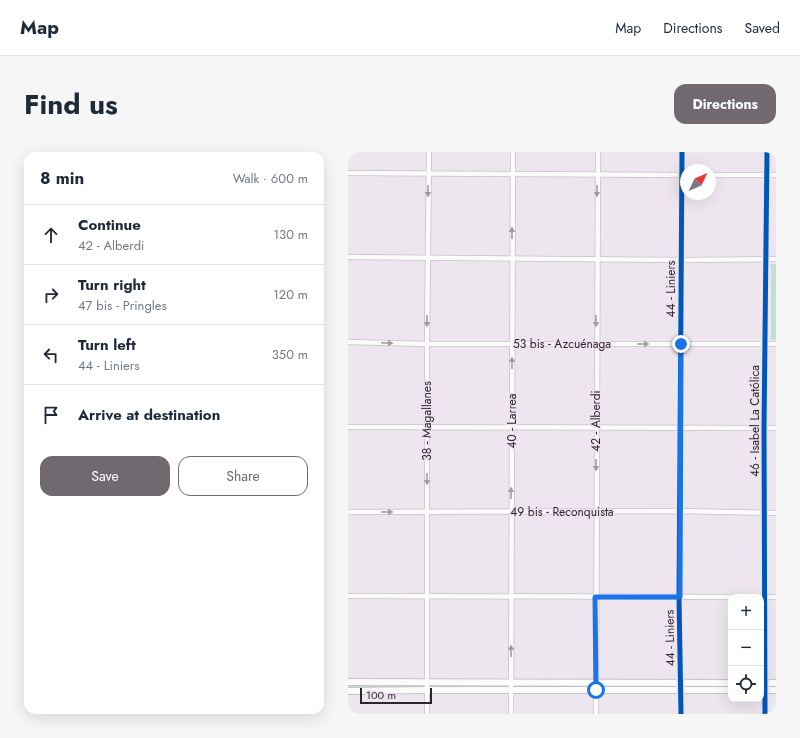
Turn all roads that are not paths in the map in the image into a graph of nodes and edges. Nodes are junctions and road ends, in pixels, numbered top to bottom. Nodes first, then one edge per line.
1 (428, 152) edge
2 (513, 152) edge
3 (598, 152) edge
4 (682, 152) edge
5 (767, 152) edge
6 (683, 164) edge
7 (348, 173) edge
8 (429, 174) junction
9 (598, 174) junction
10 (513, 175) junction
11 (680, 175) edge
12 (716, 175) edge
13 (767, 175) junction
14 (776, 175) edge
15 (683, 200) edge
16 (348, 257) edge
17 (427, 258) junction
18 (512, 259) junction
19 (596, 259) junction
20 (765, 259) junction
21 (776, 259) edge
22 (681, 260) junction
23 (348, 342) edge
24 (596, 343) junction
25 (427, 344) junction
26 (511, 344) junction
27 (681, 344) junction
28 (765, 344) junction
29 (776, 344) edge
30 (348, 427) edge
31 (512, 427) junction
32 (427, 428) junction
33 (597, 428) junction
34 (681, 428) junction
35 (764, 428) junction
36 (776, 428) edge
37 (680, 511) junction
38 (348, 512) edge
39 (427, 512) junction
40 (511, 512) junction
41 (596, 512) junction
42 (765, 513) junction
43 (776, 513) edge
44 (348, 596) edge
45 (511, 596) junction
46 (427, 597) junction
47 (595, 597) junction
48 (680, 597) junction
49 (728, 597) edge
50 (764, 597) joint
51 (776, 597) edge
52 (764, 630) edge
53 (763, 666) edge
54 (348, 682) edge
55 (427, 682) junction
56 (511, 682) junction
57 (596, 682) junction
58 (682, 683) junction
59 (728, 683) edge
60 (764, 683) edge
61 (776, 684) edge
62 (427, 690) junction
63 (510, 690) junction
64 (596, 690) junction
65 (728, 690) edge
66 (764, 690) edge
67 (776, 690) edge
68 (348, 691) edge
69 (681, 691) junction
70 (764, 702) edge
71 (427, 714) edge
72 (511, 714) edge
73 (596, 714) edge
74 (681, 714) edge
75 (764, 714) edge

1 - 8 street, 38 - Magallanes
2 - 10 street, 40 - Larrea
3 - 9 street, 42 - Alberdi
4 - 6 street, 44 - Liniers
5 - 13 street, 46 - Isabel La Católica
7 - 8 street
8 - 10 street
8 -> 17 street, 38 - Magallanes
9 - 10 street
9 - 11 street
9 -> 19 street, 42 - Alberdi
18 -> 10 street, 40 - Larrea
12 - 13 street
13 - 14 street
13 - 20 street, 46 - Isabel La Católica
15 - 22 street, 44 - Liniers
16 - 17 street
17 - 18 street
17 -> 25 street, 38 - Magallanes
18 - 19 street
18 - 26 street, 40 - Larrea
19 - 22 street
19 -> 24 street, 42 - Alberdi
20 - 21 street
20 - 22 street
20 - 28 street, 46 - Isabel La Católica
22 - 27 street, 44 - Liniers
23 -> 25 street, 53 bis - Azcuénaga
24 - 26 street, 53 bis - Azcuénaga
24 -> 27 street, 53 bis - Azcuénaga
24 - 33 street, 42 - Alberdi
25 - 26 street, 53 bis - Azcuénaga
25 - 32 street, 38 - Magallanes
31 -> 26 street, 40 - Larrea
27 - 28 street, 53 bis - Azcuénaga
27 - 34 street, 44 - Liniers
28 - 29 street, 53 bis - Azcuénaga
28 - 35 street, 46 - Isabel La Católica
30 - 32 street
31 - 32 street
31 - 33 street
40 -> 31 street, 40 - Larrea
32 -> 39 street, 38 - Magallanes
33 - 34 street
33 -> 41 street, 42 - Alberdi
34 - 35 street
34 - 37 street, 44 - Liniers
35 - 36 street
35 - 42 street, 46 - Isabel La Católica
37 - 41 street, 49 bis - Reconquista
37 - 42 street, 49 bis - Reconquista
37 - 48 street, 44 - Liniers
38 -> 39 street, 49 bis - Reconquista
39 - 40 street, 49 bis - Reconquista
39 - 46 street, 38 - Magallanes
40 - 41 street, 49 bis - Reconquista
40 - 45 street, 40 - Larrea
41 - 47 street, 42 - Alberdi
42 - 43 street, 49 bis - Reconquista
42 - 50 street, 46 - Isabel La Católica
44 - 46 street
45 - 46 street
45 - 47 street
56 -> 45 street, 40 - Larrea
46 - 55 street, 38 - Magallanes
47 - 48 street
47 - 57 street, 42 - Alberdi
48 - 49 street
48 - 58 street, 44 - Liniers
50 - 51 street
52 - 53 street, 46 - Isabel La Católica
54 - 55 main road
55 - 56 main road
55 - 62 street, 38 - Magallanes
56 - 57 main road
56 - 63 street, 40 - Larrea
57 - 58 main road
57 - 64 street, 42 - Alberdi
58 - 59 main road
58 - 69 street, 44 - Liniers
60 - 61 main road
62 - 63 main road
62 - 68 main road
62 - 71 street, 38 - Magallanes
63 - 64 main road
63 - 72 street, 40 - Larrea
64 - 69 main road
64 - 73 street, 42 - Alberdi
65 - 69 main road
66 - 67 main road
69 - 74 street, 44 - Liniers
70 - 75 street, 46 - Isabel La Católica

